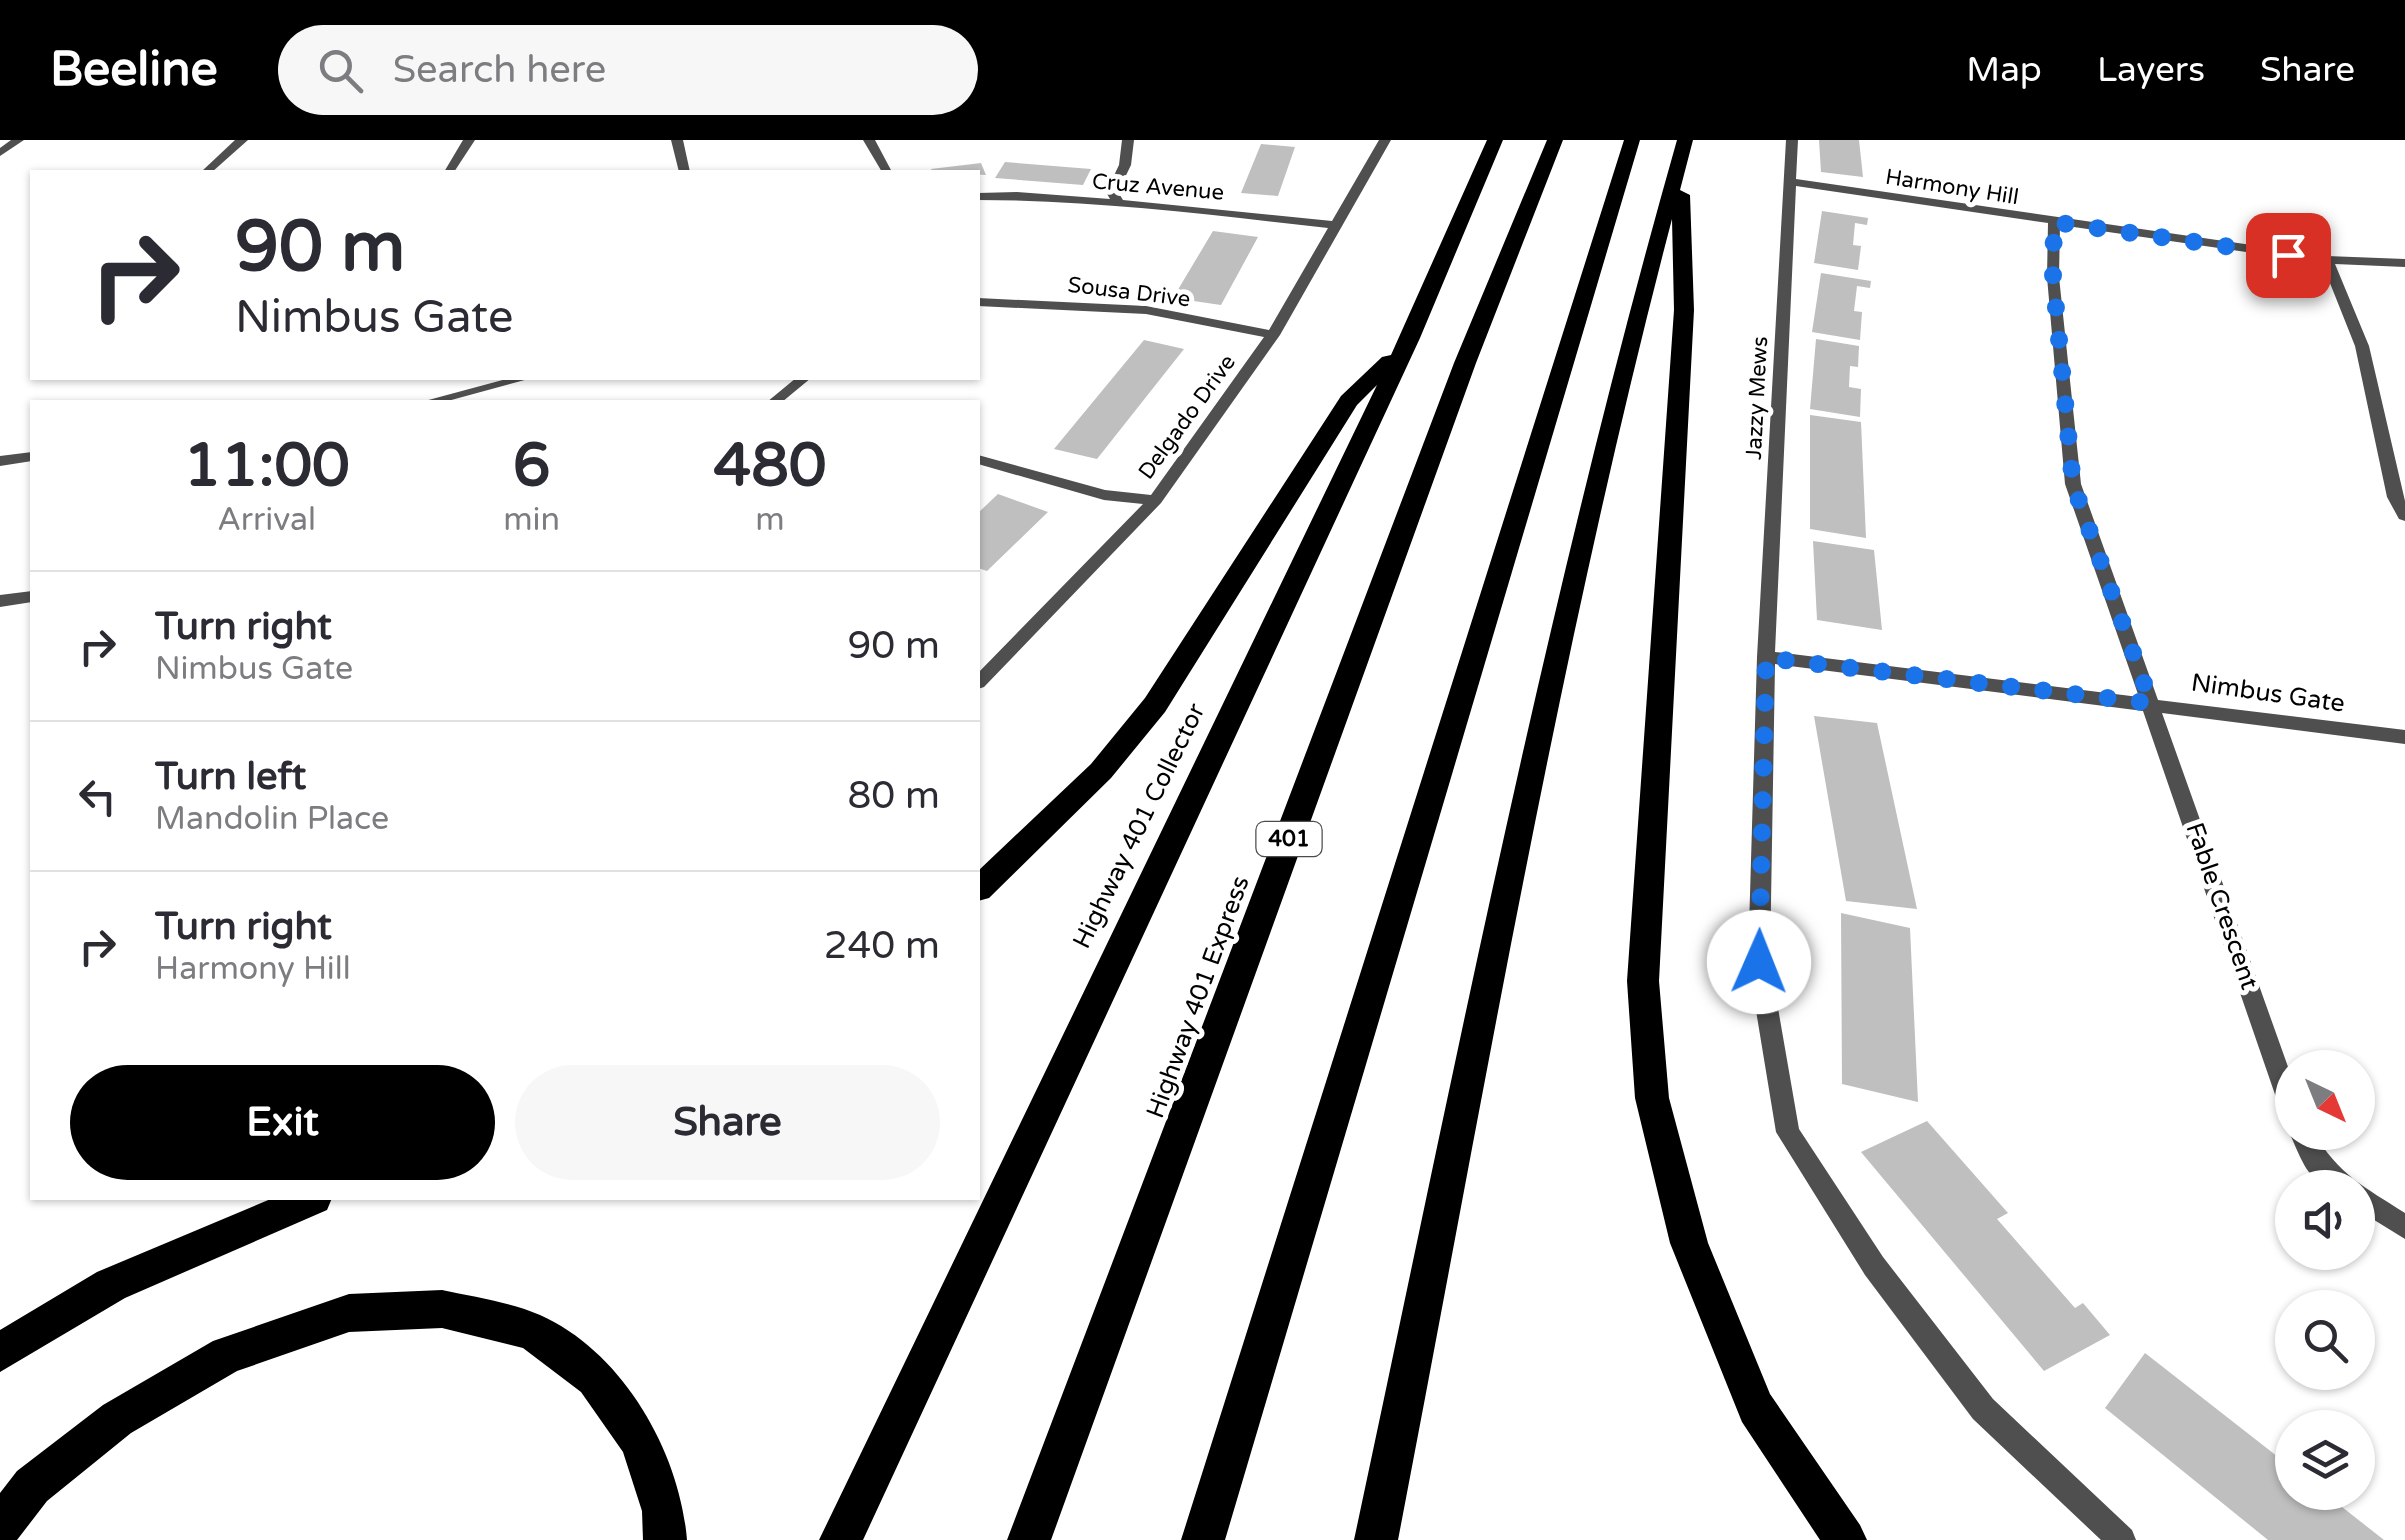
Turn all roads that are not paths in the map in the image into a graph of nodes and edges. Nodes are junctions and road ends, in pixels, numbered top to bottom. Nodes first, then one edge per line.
1 (18, 140) edge
2 (242, 140) edge
3 (469, 140) edge
4 (677, 140) edge
5 (869, 140) edge
6 (1128, 140) edge
7 (1384, 140) edge
8 (1494, 140) edge
9 (1556, 140) edge
10 (1632, 140) edge
11 (1792, 140) edge
12 (1682, 150) edge
13 (0, 153) edge
14 (208, 170) edge
15 (450, 170) edge
16 (685, 170) edge
17 (885, 170) edge
18 (1790, 182) junction
19 (980, 197) edge
20 (1119, 204) junction
21 (2054, 222) junction
22 (1336, 225) junction
23 (2327, 260) junction
24 (2405, 264) edge
25 (980, 302) edge
26 (1273, 336) junction
27 (1405, 344) junction
28 (517, 380) edge
29 (802, 380) edge
30 (436, 400) edge
31 (776, 400) edge
32 (30, 456) edge
33 (980, 460) edge
34 (0, 461) edge
35 (1154, 500) junction
36 (2405, 516) edge
37 (30, 596) edge
38 (0, 602) edge
39 (1766, 658) junction
40 (980, 681) edge
41 (2151, 703) junction
42 (2405, 737) edge
43 (980, 887) edge
44 (2275, 1060) edge
45 (309, 1200) edge
46 (2375, 1207) edge
47 (2405, 1227) edge
48 (0, 1352) edge
49 (0, 1527) edge
50 (664, 1540) edge
51 (842, 1540) edge
52 (1029, 1540) edge
53 (1203, 1540) edge
54 (1376, 1540) edge
55 (1846, 1540) edge
56 (2122, 1540) edge

1 - 13 street
2 - 14 street
3 - 15 street
4 - 16 street
5 - 17 street
6 - 20 street
7 - 22 street, Delgado Drive
8 - 27 highway, Highway 401 Collector
9 - 52 highway, Highway 401 Express / 401
10 - 53 highway
11 - 18 street, Jazzy Mews
12 - 54 highway
12 - 55 highway
18 - 21 street, Harmony Hill
18 - 39 street, Jazzy Mews
19 - 20 street, Cruz Avenue
20 - 22 street, Cruz Avenue
21 - 23 street, Harmony Hill
21 - 41 street, Fable Crescent
22 - 26 street, Delgado Drive
23 - 24 street, Harmony Hill
23 - 36 street
25 - 26 street, Sousa Drive
26 - 35 street, Delgado Drive
27 - 43 highway
27 - 51 highway, Highway 401 Collector
28 - 30 street
29 - 31 street
32 - 34 street
33 - 35 street
35 - 40 street, Delgado Drive
37 - 38 street
39 - 41 street, Nimbus Gate
39 - 56 street, Jazzy Mews
41 - 42 street, Nimbus Gate
41 - 44 street, Fable Crescent
45 - 48 highway
46 - 47 street
49 - 50 highway

